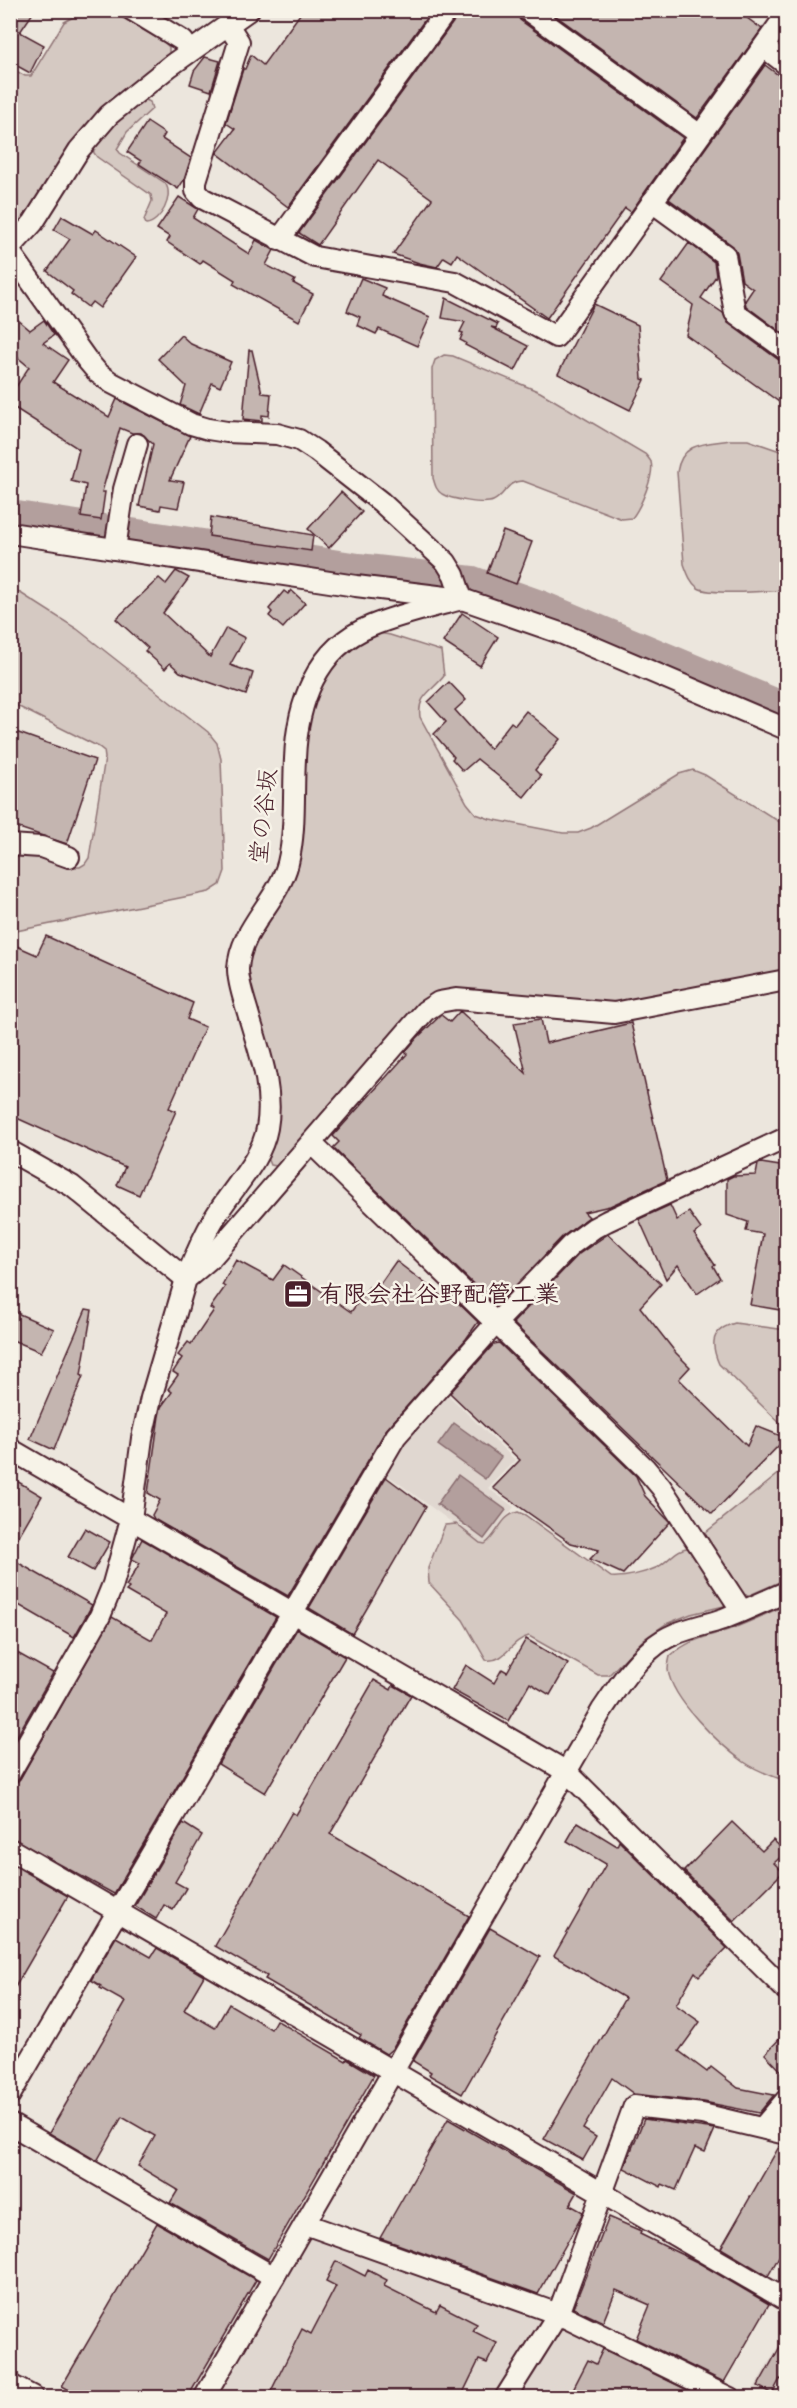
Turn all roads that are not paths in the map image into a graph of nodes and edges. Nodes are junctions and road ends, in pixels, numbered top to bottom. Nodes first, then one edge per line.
1 (132, 10) edge
2 (249, 10) edge
3 (447, 10) edge
4 (527, 10) edge
5 (786, 15) edge
6 (228, 25) junction
7 (764, 47) junction
8 (190, 51) junction
9 (786, 64) edge
10 (700, 135) junction
11 (652, 202) junction
12 (279, 240) junction
13 (10, 250) edge
14 (786, 350) edge
15 (136, 444) dead end
16 (10, 533) edge
17 (115, 549) junction
18 (459, 588) junction
19 (786, 729) edge
20 (10, 845) edge
21 (69, 857) dead end
22 (786, 980) edge
23 (786, 1138) edge
24 (310, 1143) junction
25 (10, 1151) edge
26 (186, 1279) junction
27 (496, 1323) junction
28 (12, 1454) edge
29 (131, 1519) junction
30 (786, 1592) edge
31 (742, 1611) junction
32 (292, 1613) junction
33 (567, 1772) junction
34 (10, 1773) edge
35 (10, 1849) edge
36 (118, 1912) junction
37 (786, 1990) edge
38 (393, 2072) junction
39 (10, 2095) edge
40 (786, 2100) edge
41 (10, 2124) edge
42 (763, 2127) junction
43 (786, 2134) edge
44 (603, 2193) junction
45 (305, 2224) junction
46 (274, 2277) junction
47 (786, 2300) edge
48 (558, 2314) junction
49 (10, 2387) edge
50 (31, 2397) edge
51 (204, 2397) edge
52 (505, 2397) edge
53 (730, 2397) edge

1 - 8 street
2 - 6 street
3 - 12 street
4 - 10 street
5 - 7 street
6 - 8 street
6 - 12 street
7 - 9 street
7 - 10 street
8 - 13 street
10 - 11 street
11 - 12 street
11 - 14 street
13 - 18 street
15 - 17 street
16 - 17 street
17 - 18 street
18 - 19 street
18 - 26 street, 堂の谷坂
20 - 21 street
22 - 24 street
23 - 27 street
24 - 26 street
24 - 27 street
25 - 26 street
26 - 29 street, 堂の谷坂
27 - 31 street
27 - 32 street
28 - 29 street
29 - 32 street
29 - 34 street, 堂の谷坂
30 - 31 street
31 - 33 street
32 - 33 street
32 - 36 street
33 - 37 street
33 - 38 street
35 - 36 street
36 - 38 street
36 - 39 street
38 - 44 street
38 - 45 street
40 - 42 street
41 - 46 street
42 - 43 street
42 - 44 street
44 - 47 street
44 - 48 street
45 - 46 street
45 - 48 street
46 - 51 street
48 - 52 street
48 - 53 street
49 - 50 main road

